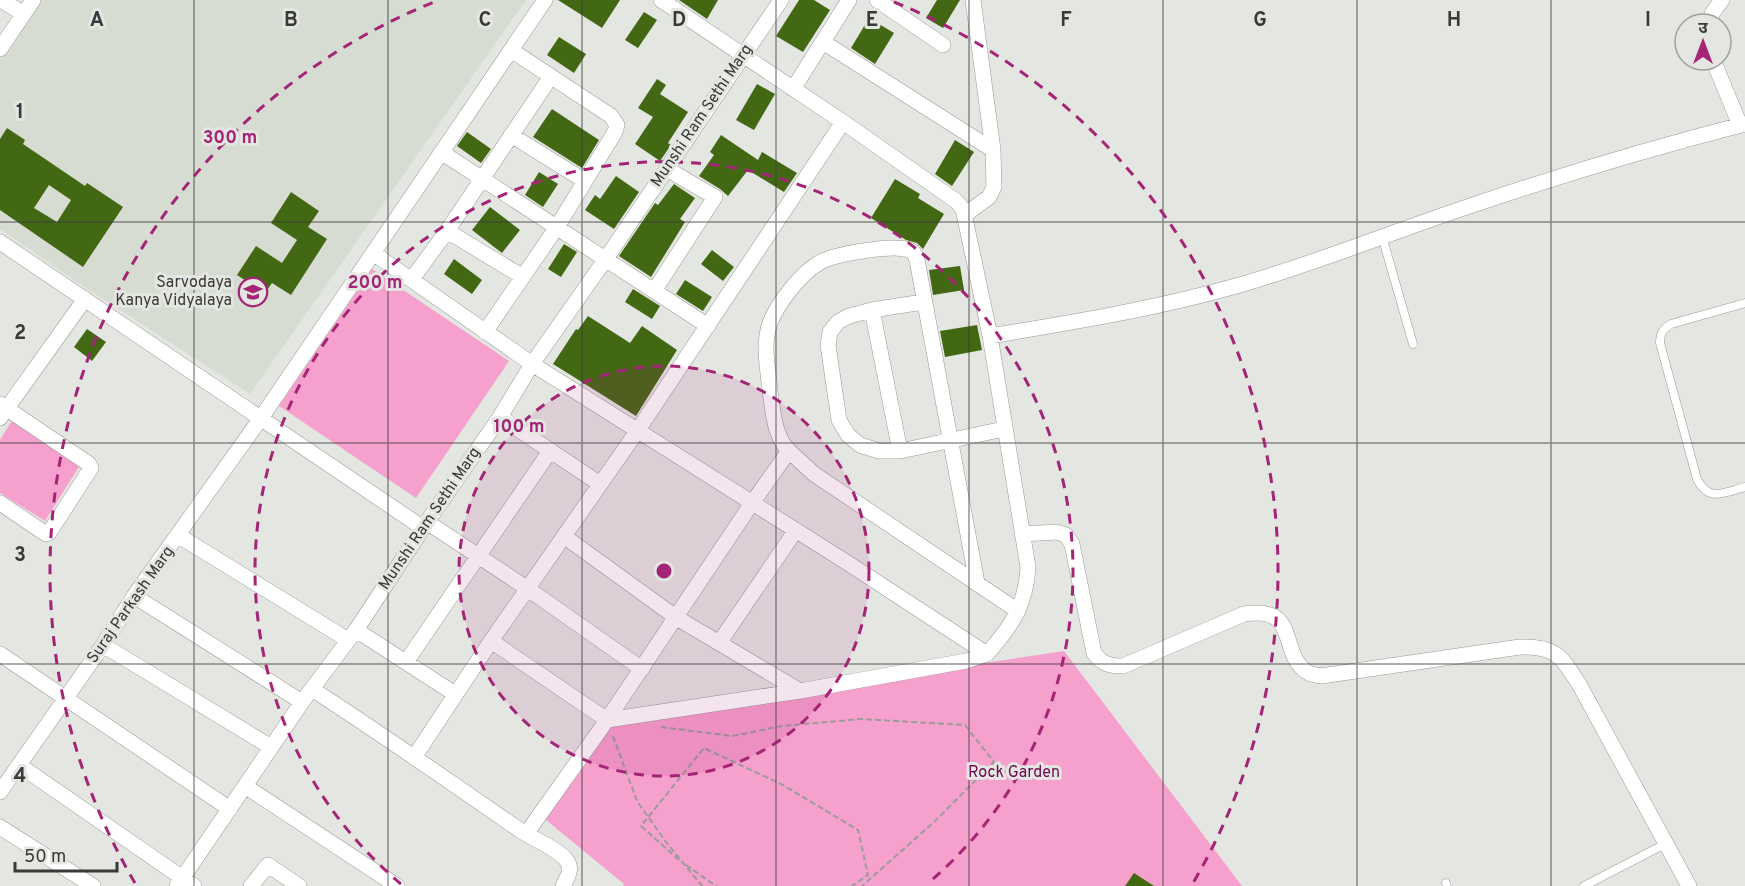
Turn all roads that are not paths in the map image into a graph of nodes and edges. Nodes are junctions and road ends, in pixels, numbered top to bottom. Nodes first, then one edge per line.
1 (1, 0) edge
2 (33, 0) edge
3 (545, 0) edge
4 (661, 0) edge
5 (781, 0) edge
6 (849, 0) edge
7 (877, 0) edge
8 (973, 0) edge
9 (24, 14) junction
10 (823, 42) junction
11 (943, 45) dead end
12 (0, 50) edge
13 (511, 50) junction
14 (744, 55) junction
15 (1718, 72) edge
16 (550, 78) junction
17 (794, 89) junction
18 (843, 122) junction
19 (1742, 125) edge
20 (511, 135) junction
21 (993, 150) junction
22 (441, 152) junction
23 (667, 169) junction
24 (482, 178) junction
25 (585, 182) junction
26 (966, 214) junction
27 (557, 227) junction
28 (447, 231) junction
29 (1382, 236) junction
30 (0, 242) edge
31 (373, 253) junction
32 (605, 260) junction
33 (523, 277) junction
34 (412, 279) junction
35 (654, 291) junction
36 (85, 299) junction
37 (923, 302) junction
38 (1745, 303) edge
39 (872, 310) junction
40 (708, 326) junction
41 (485, 332) junction
42 (990, 336) junction
43 (1413, 344) dead end
44 (532, 364) junction
45 (2, 410) edge
46 (500, 417) junction
47 (261, 418) junction
48 (1005, 429) junction
49 (638, 430) junction
50 (951, 440) junction
51 (550, 451) junction
52 (789, 451) junction
53 (900, 451) junction
54 (600, 484) junction
55 (1745, 487) edge
56 (0, 503) edge
57 (752, 503) junction
58 (425, 525) junction
59 (796, 531) junction
60 (1022, 534) junction
61 (179, 536) junction
62 (565, 537) junction
63 (478, 556) junction
64 (977, 583) junction
65 (528, 589) junction
66 (134, 597) junction
67 (1018, 611) junction
68 (677, 618) junction
69 (352, 635) junction
70 (491, 641) junction
71 (719, 644) junction
72 (103, 645) junction
73 (0, 654) edge
74 (987, 654) junction
75 (406, 662) junction
76 (642, 669) junction
77 (312, 688) junction
78 (800, 691) junction
79 (455, 694) junction
80 (66, 697) junction
81 (302, 702) junction
82 (607, 720) junction
83 (271, 747) junction
84 (415, 756) junction
85 (19, 765) junction
86 (245, 786) junction
87 (0, 792) edge
88 (230, 809) junction
89 (0, 826) edge
90 (526, 834) junction
91 (1667, 843) junction
92 (184, 883) edge
93 (93, 886) edge
94 (251, 886) edge
95 (298, 886) edge
96 (396, 886) edge
97 (563, 886) edge
98 (1584, 886) edge
99 (1689, 886) edge

1 - 9 street
2 - 9 street
3 - 13 street, Suraj Parkash Marg
4 - 14 street
5 - 14 street, Munshi Ram Sethi Marg
6 - 10 street
7 - 11 street
8 - 21 street
9 - 12 street
10 - 17 street
10 - 21 street
13 - 16 street
13 - 22 street, Suraj Parkash Marg
14 - 17 street
14 - 23 street, Munshi Ram Sethi Marg
15 - 19 street
16 - 20 street
16 - 25 street
17 - 18 street
18 - 26 street
18 - 40 street
19 - 29 street
20 - 24 street
20 - 25 street
21 - 26 street
22 - 24 street
22 - 31 street, Suraj Parkash Marg
23 - 32 street, Munshi Ram Sethi Marg
23 - 35 street
24 - 27 street
24 - 28 street
25 - 27 street
26 - 42 street
27 - 32 street
27 - 33 street
28 - 33 street
28 - 34 street
29 - 42 street
29 - 43 lane
30 - 36 street
31 - 34 street
31 - 47 street, Suraj Parkash Marg
32 - 35 street
32 - 44 street, Munshi Ram Sethi Marg
33 - 41 street
34 - 41 street
35 - 40 street
36 - 45 street
36 - 47 street
37 - 39 street
37 - 50 street
37 - 52 street
38 - 55 lane
39 - 53 street
39 - 53 street
40 - 49 street
41 - 44 street
42 - 48 street
44 - 46 street, Munshi Ram Sethi Marg
44 - 49 street
45 - 56 street
46 - 51 street
46 - 58 street, Munshi Ram Sethi Marg
47 - 58 street
47 - 61 street, Suraj Parkash Marg
48 - 50 street
48 - 60 street
49 - 54 street
49 - 57 street
50 - 53 street
50 - 64 street
51 - 54 street
51 - 63 street
52 - 57 street
52 - 64 street
54 - 62 street
57 - 59 street
57 - 68 street
58 - 63 street
58 - 69 street, Munshi Ram Sethi Marg
59 - 71 street
59 - 74 street
60 - 67 street
60 - 91 street
61 - 66 street, Suraj Parkash Marg
61 - 69 street
62 - 65 street
62 - 68 street
63 - 65 street
63 - 75 street
64 - 67 street
65 - 70 street
65 - 76 street
66 - 72 street, Suraj Parkash Marg
66 - 81 street
67 - 74 street
68 - 71 street
68 - 76 street
69 - 75 street
69 - 77 street, Munshi Ram Sethi Marg
70 - 79 street
70 - 82 street
71 - 78 street
72 - 80 street, Suraj Parkash Marg
72 - 83 street
73 - 80 street
74 - 78 street
75 - 79 street
76 - 82 street
77 - 81 street, Munshi Ram Sethi Marg
77 - 84 street
78 - 82 street
79 - 84 street
80 - 85 street, Suraj Parkash Marg
80 - 88 street
81 - 83 street, Munshi Ram Sethi Marg
82 - 90 street
83 - 86 street, Munshi Ram Sethi Marg
84 - 90 street
85 - 87 street, Suraj Parkash Marg
85 - 92 street
86 - 88 street, Munshi Ram Sethi Marg
86 - 96 street
88 - 92 street, Munshi Ram Sethi Marg
89 - 93 street
90 - 97 street
91 - 98 lane
91 - 99 street
94 - 95 street

